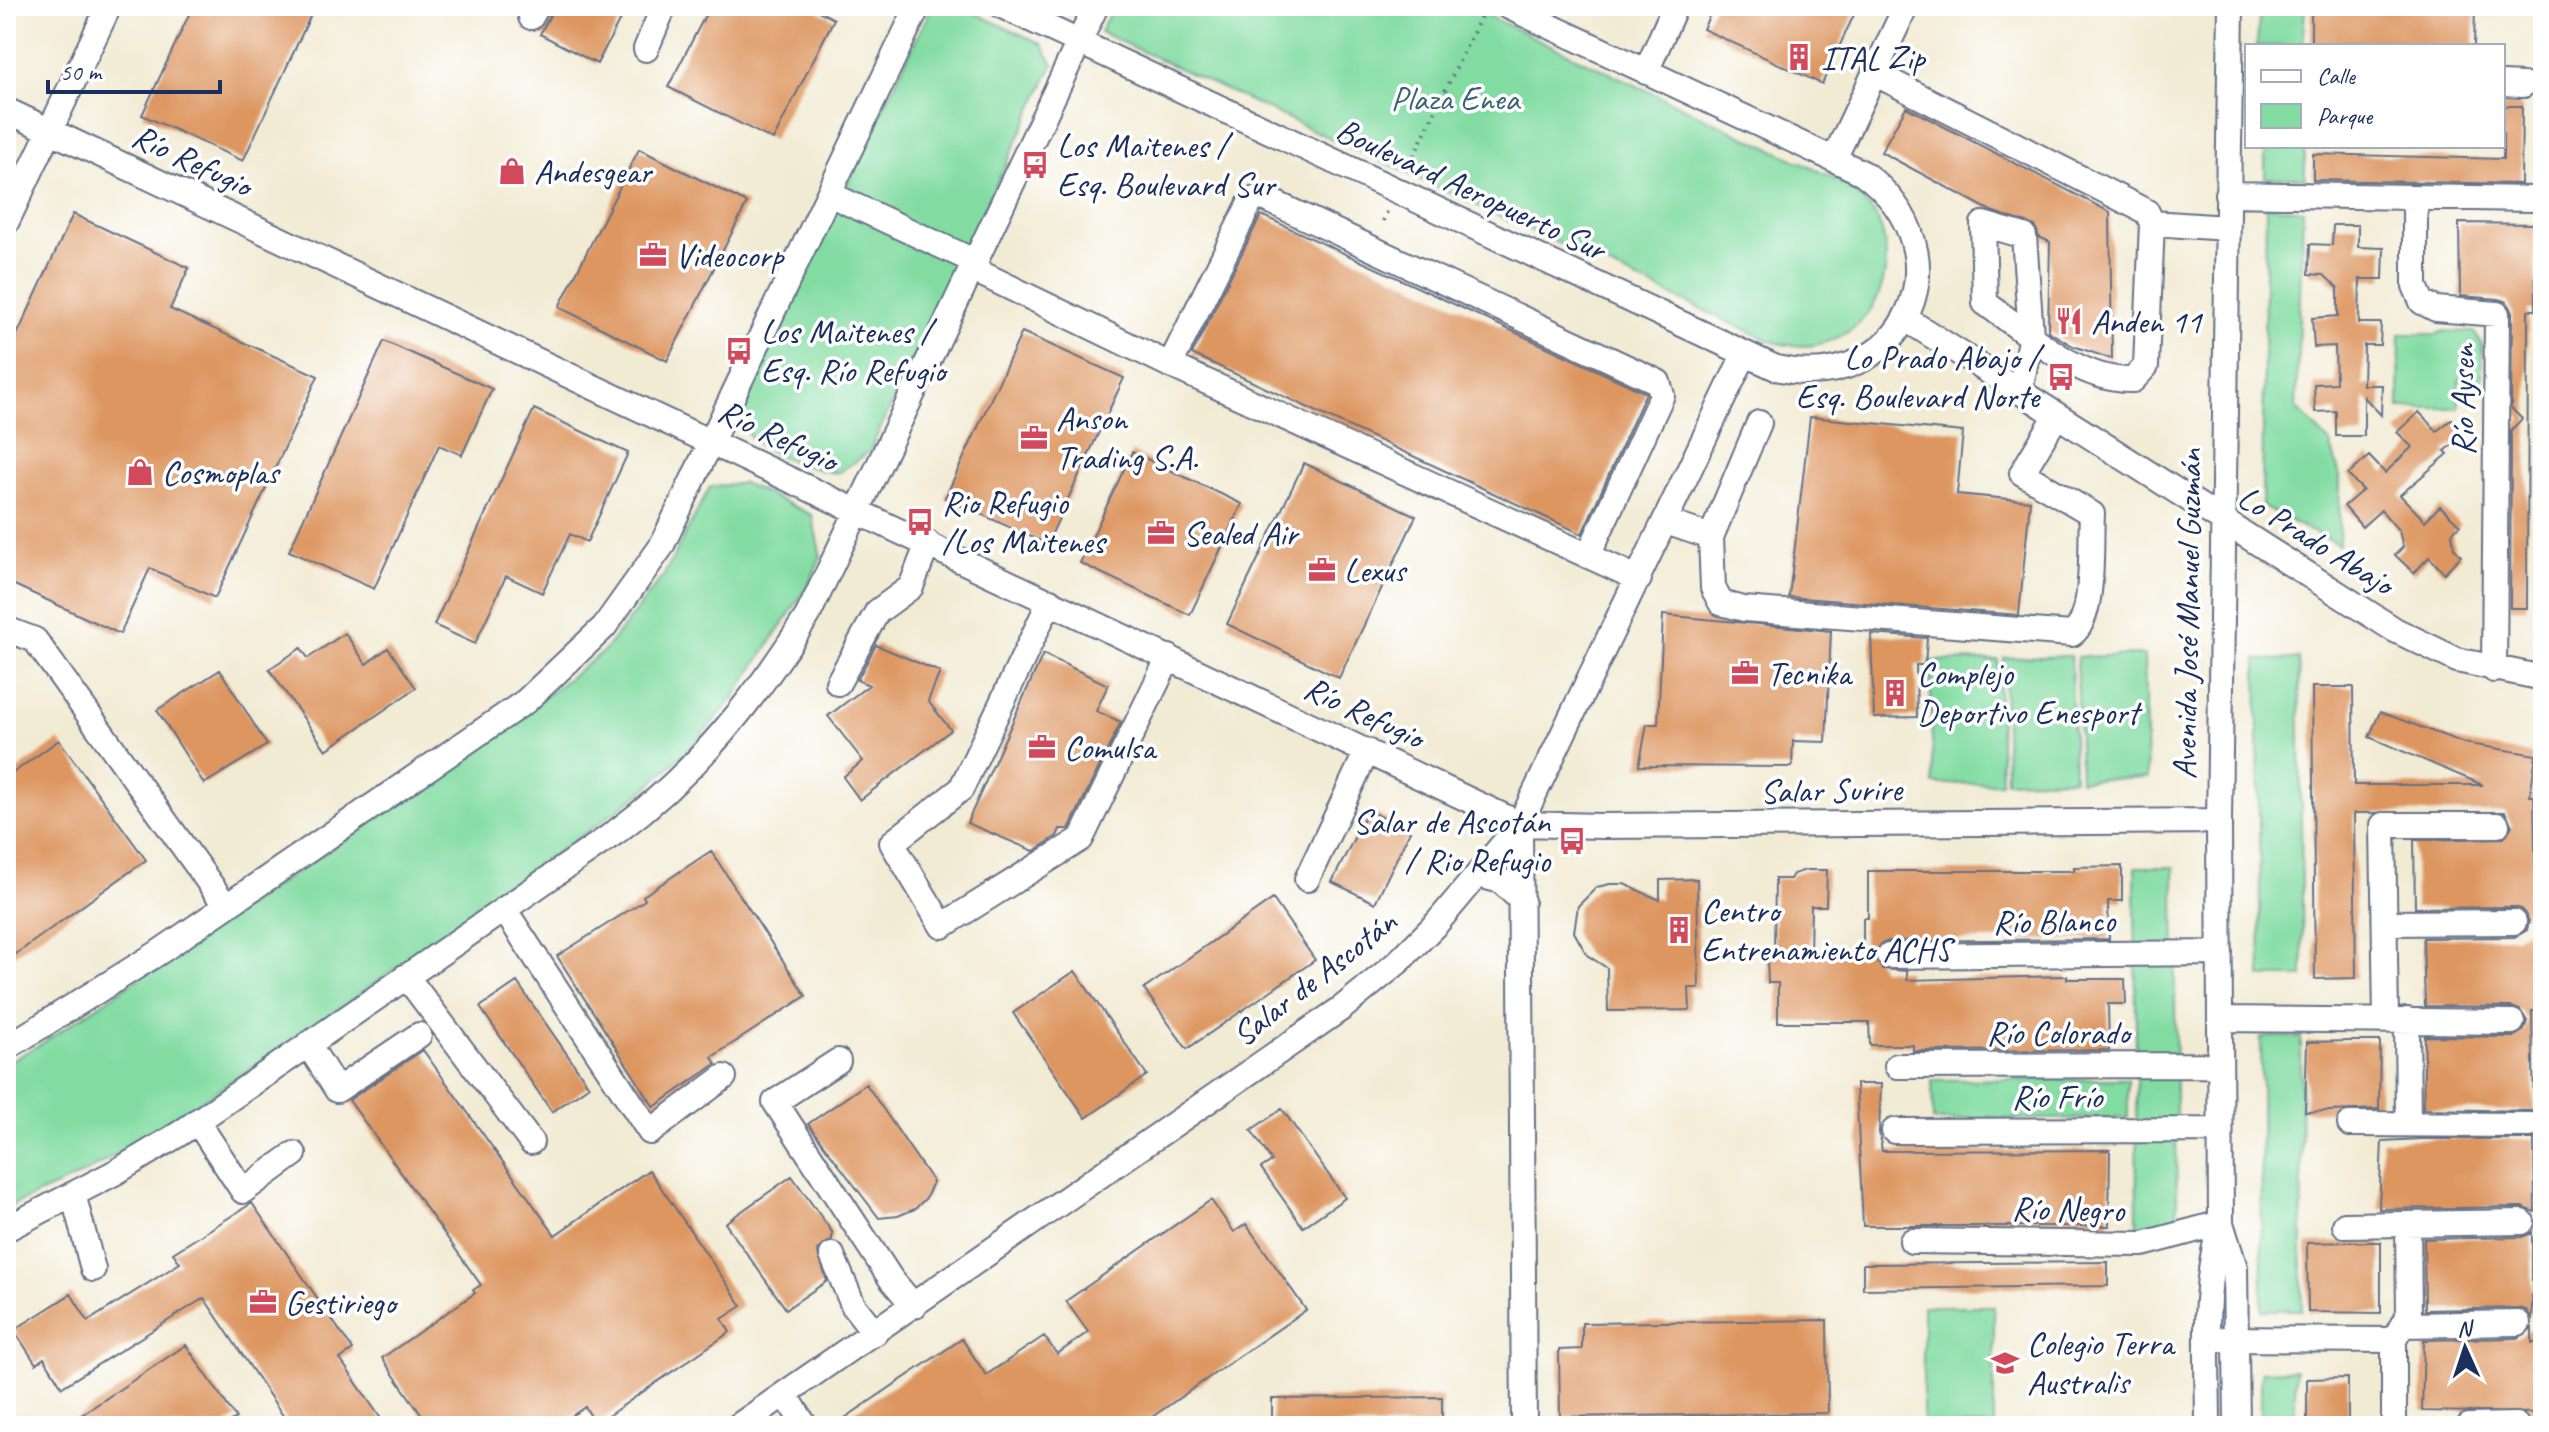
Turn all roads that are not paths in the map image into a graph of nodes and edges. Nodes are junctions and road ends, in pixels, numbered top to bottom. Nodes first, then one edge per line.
1 (109, 6) edge
2 (664, 6) edge
3 (918, 6) edge
4 (1002, 6) edge
5 (1096, 6) edge
6 (1507, 6) edge
7 (1675, 6) edge
8 (1906, 6) edge
9 (2231, 6) edge
10 (1079, 42) junction
11 (646, 49) dead end
12 (1646, 72) junction
13 (1874, 73) junction
14 (2238, 78) edge
15 (6, 110) edge
16 (49, 131) junction
17 (1834, 159) junction
18 (829, 194) junction
19 (2227, 194) junction
20 (2415, 198) junction
21 (2533, 199) dead end
22 (2150, 218) junction
23 (6, 223) edge
24 (2227, 228) junction
25 (974, 265) junction
26 (1906, 319) junction
27 (1744, 355) junction
28 (1170, 365) junction
29 (2020, 391) junction
30 (2057, 415) junction
31 (1759, 423) dead end
32 (713, 442) junction
33 (859, 510) junction
34 (2222, 521) junction
35 (1666, 522) junction
36 (1711, 537) junction
37 (928, 543) junction
38 (1588, 556) junction
39 (1639, 579) junction
40 (1050, 601) junction
41 (6, 629) edge
42 (1169, 657) junction
43 (2494, 670) junction
44 (2543, 678) edge
45 (838, 683) dead end
46 (1367, 751) junction
47 (2219, 821) junction
48 (1520, 824) junction
49 (2497, 825) dead end
50 (1478, 875) junction
51 (1307, 879) dead end
52 (1522, 901) junction
53 (226, 906) junction
54 (504, 909) junction
55 (2514, 922) dead end
56 (2386, 923) junction
57 (2220, 953) junction
58 (1889, 956) dead end
59 (406, 976) junction
60 (2220, 1019) junction
61 (2397, 1020) junction
62 (2512, 1022) dead end
63 (419, 1035) dead end
64 (308, 1044) junction
65 (6, 1048) edge
66 (838, 1061) dead end
67 (2220, 1065) junction
68 (1897, 1066) dead end
69 (724, 1077) dead end
70 (197, 1121) junction
71 (2350, 1124) dead end
72 (2408, 1124) junction
73 (2530, 1125) dead end
74 (2220, 1130) junction
75 (1894, 1131) dead end
76 (531, 1142) dead end
77 (294, 1154) dead end
78 (73, 1194) junction
79 (2522, 1222) dead end
80 (2221, 1223) junction
81 (2345, 1225) dead end
82 (2408, 1225) junction
83 (6, 1229) edge
84 (1912, 1241) dead end
85 (832, 1255) dead end
86 (93, 1269) dead end
87 (914, 1306) junction
88 (2518, 1323) dead end
89 (875, 1333) junction
90 (2399, 1333) junction
91 (2208, 1339) junction
92 (2236, 1340) junction
93 (785, 1394) junction
94 (2516, 1425) edge
95 (738, 1426) edge
96 (805, 1426) edge
97 (1524, 1426) edge
98 (2208, 1426) edge
99 (2237, 1426) edge
100 (2394, 1426) edge
101 (2469, 1426) edge

1 - 16 street
2 - 11 street
3 - 18 street
4 - 10 street, Boulevard Aeropuerto Sur
5 - 10 street
6 - 12 street
7 - 12 street
8 - 13 street
9 - 14 street, Avenida José Manuel Guzmán
10 - 25 street
10 - 27 street, Boulevard Aeropuerto Sur
12 - 17 street
13 - 17 street
13 - 22 street
14 - 19 street, Avenida José Manuel Guzmán
15 - 16 street, Río Refugio
16 - 23 street
16 - 32 street, Río Refugio
17 - 26 street
18 - 25 street
18 - 32 street
19 - 20 street
19 - 24 street, Avenida José Manuel Guzmán
20 - 21 street
20 - 43 street, Río Aysen
22 - 24 street
22 - 29 street
24 - 34 street, Avenida José Manuel Guzmán
25 - 28 street
25 - 33 street
26 - 27 street, Boulevard Aeropuerto Sur
26 - 29 street, Lo Prado Abajo
27 - 35 street, Salar de Ascotán
28 - 38 street
28 - 38 street
29 - 30 street, Lo Prado Abajo
30 - 34 street, Lo Prado Abajo
30 - 36 street
31 - 36 street
32 - 33 street, Río Refugio
32 - 53 street
33 - 37 street, Río Refugio
33 - 54 street
34 - 43 street, Lo Prado Abajo
34 - 47 street, Avenida José Manuel Guzmán
35 - 36 street
35 - 39 street, Salar de Ascotán
37 - 40 street, Río Refugio
37 - 45 street
38 - 39 street
39 - 48 street, Salar de Ascotán
40 - 42 street, Río Refugio
40 - 42 street
41 - 53 street
42 - 46 street, Río Refugio
43 - 44 street, Lo Prado Abajo
46 - 48 street, Río Refugio
46 - 51 street
47 - 48 street, Salar Surire
47 - 57 street, Avenida José Manuel Guzmán
48 - 50 street, Salar de Ascotán
48 - 52 street
49 - 56 street
50 - 52 street
50 - 87 street, Salar de Ascotán
52 - 97 street
53 - 65 street
54 - 59 street
54 - 69 street
55 - 56 street
56 - 61 street
57 - 58 street, Río Blanco
57 - 60 street, Avenida José Manuel Guzmán
59 - 64 street
59 - 76 street
60 - 61 street
60 - 67 street, Avenida José Manuel Guzmán
61 - 62 street
61 - 72 street
63 - 64 street
64 - 70 street
66 - 87 street
67 - 68 street, Río Colorado
67 - 74 street, Avenida José Manuel Guzmán
70 - 77 street
70 - 78 street
71 - 72 street
72 - 73 street
74 - 75 street, Río Frío
74 - 80 street, Avenida José Manuel Guzmán
78 - 83 street
78 - 86 street
79 - 82 street
80 - 84 street, Río Negro
80 - 91 street, Avenida José Manuel Guzmán
80 - 92 street, Avenida José Manuel Guzmán
81 - 82 street
82 - 90 street
85 - 89 street
87 - 89 street, Salar de Ascotán
88 - 90 street
89 - 93 street, Salar de Ascotán
90 - 92 street
90 - 100 street
91 - 92 street
91 - 98 street, Avenida José Manuel Guzmán
92 - 99 street, Avenida José Manuel Guzmán
93 - 95 street, Salar de Ascotán
93 - 96 street
94 - 101 street

